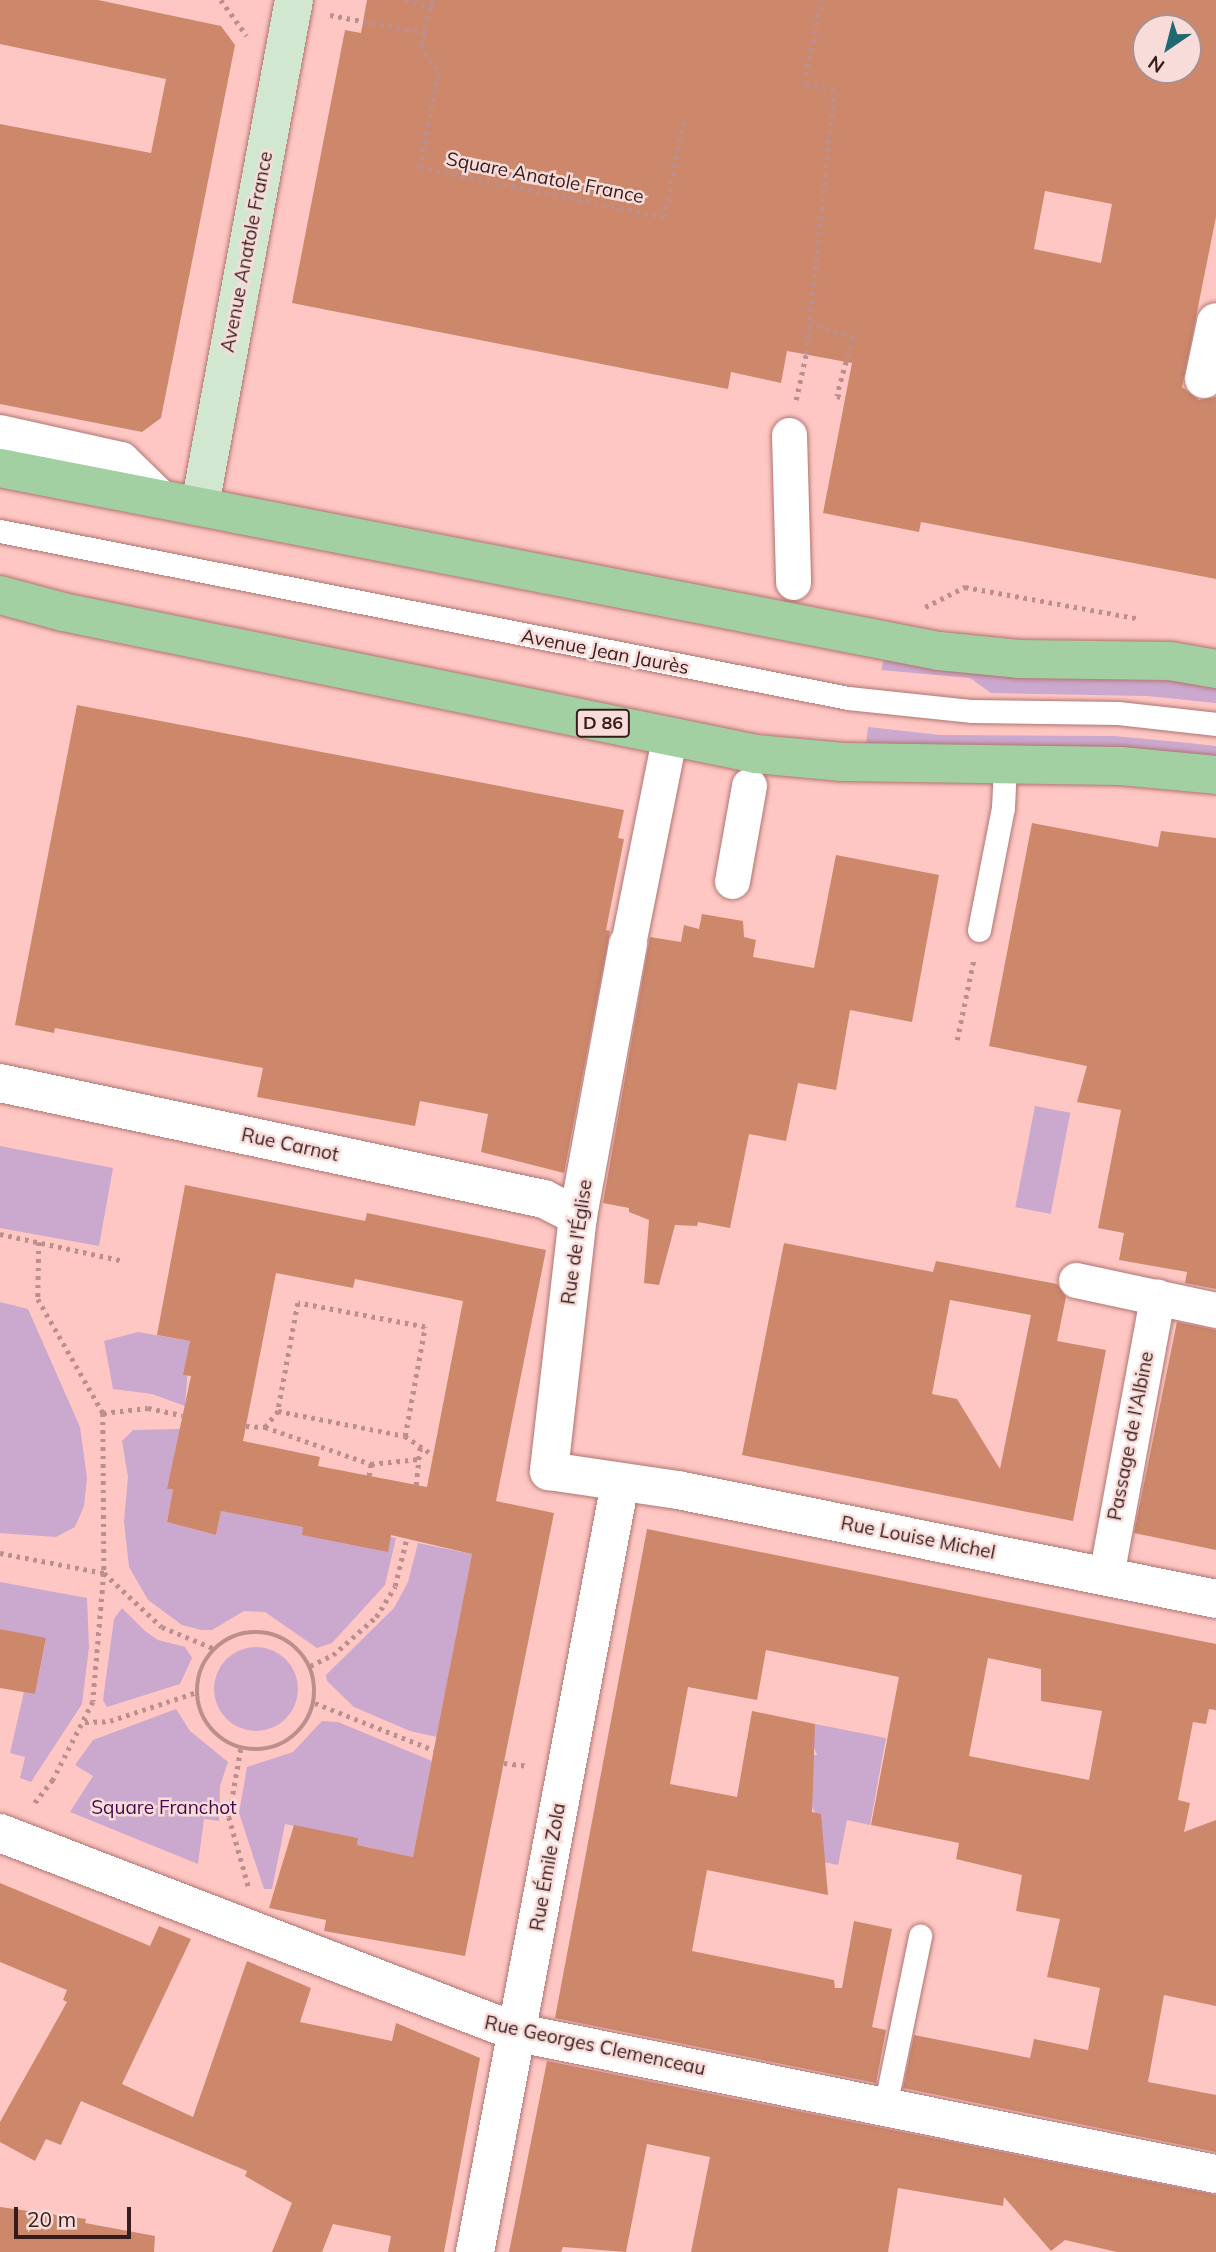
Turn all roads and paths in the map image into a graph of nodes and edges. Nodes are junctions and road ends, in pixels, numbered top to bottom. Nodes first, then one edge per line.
1 (294, 0) edge
2 (405, 0) edge
3 (433, 0) edge
4 (821, 0) edge
5 (433, 7) junction
6 (343, 18) dead end
7 (426, 33) junction
8 (684, 118) dead end
9 (1216, 322) edge
10 (809, 324) junction
11 (1204, 379) dead end
12 (846, 398) dead end
13 (0, 434) edge
14 (789, 435) joint
15 (0, 468) edge
16 (158, 497) junction
17 (200, 505) junction
18 (0, 531) edge
19 (793, 582) dead end
20 (0, 595) edge
21 (912, 607) dead end
22 (1142, 620) dead end
23 (1216, 668) edge
24 (1216, 724) edge
25 (669, 739) junction
26 (1005, 765) junction
27 (1216, 775) edge
28 (749, 786) dead end
29 (732, 881) dead end
30 (979, 930) joint
31 (628, 944) joint
32 (957, 1040) dead end
33 (0, 1083) edge
34 (578, 1216) junction
35 (0, 1234) edge
36 (39, 1242) junction
37 (124, 1261) dead end
38 (1076, 1280) dead end
39 (1157, 1297) junction
40 (1216, 1310) edge
41 (278, 1411) junction
42 (103, 1413) junction
43 (183, 1415) dead end
44 (246, 1426) dead end
45 (265, 1427) junction
46 (405, 1436) junction
47 (420, 1446) junction
48 (433, 1455) dead end
49 (419, 1459) junction
50 (371, 1464) junction
51 (369, 1476) dead end
52 (620, 1482) junction
53 (416, 1485) dead end
54 (406, 1541) dead end
55 (0, 1553) edge
56 (104, 1573) junction
57 (1105, 1576) junction
58 (1216, 1599) edge
59 (215, 1649) junction
60 (310, 1666) junction
61 (197, 1692) junction
62 (314, 1703) junction
63 (85, 1722) junction
64 (241, 1749) junction
65 (434, 1750) dead end
66 (11, 1818) edge
67 (242, 1928) junction
68 (920, 1936) dead end
69 (519, 2033) junction
70 (885, 2106) junction
71 (1216, 2174) edge
72 (475, 2252) edge

1 - 17 main road, Avenue Anatole France
2 - 5 path
3 - 5 path
4 - 10 path
5 - 7 path
6 - 7 path
7 - 8 path, Square Anatole France
9 - 11 street
10 - 12 path
10 - 14 path
13 - 16 street
14 - 19 street
15 - 16 main road
16 - 17 main road
17 - 23 main road
18 - 24 lane, Avenue Jean Jaurès
20 - 25 main road, D 86
21 - 22 path
25 - 26 main road, D 86
25 - 31 street
26 - 27 main road, D 86
26 - 30 lane
28 - 29 street
30 - 32 path
31 - 34 street, Rue de l'Église
33 - 34 street, Rue Carnot
34 - 52 street, Rue de l'Église
35 - 36 path
36 - 37 path
36 - 42 path
38 - 39 street
39 - 40 street
39 - 57 street, Passage de l'Albine
41 - 45 path
41 - 46 path
41 - 46 path
42 - 43 path
42 - 56 path
44 - 45 path
45 - 50 path
46 - 47 path
47 - 48 path
47 - 49 path
49 - 50 path
49 - 53 path
50 - 51 path
52 - 57 street, Rue Louise Michel
52 - 69 street, Rue Émile Zola
54 - 60 path
55 - 56 path
56 - 59 path
56 - 63 path
57 - 58 street, Rue Louise Michel
59 - 60 path
59 - 61 path
60 - 62 path
61 - 63 path
61 - 64 path
62 - 64 path
62 - 65 path
63 - 66 path
64 - 67 path
66 - 67 street, Rue Georges Clemenceau
67 - 69 street, Rue Georges Clemenceau
68 - 70 lane
69 - 70 street, Rue Georges Clemenceau
69 - 72 street, Rue Émile Zola
70 - 71 street, Rue Georges Clemenceau

